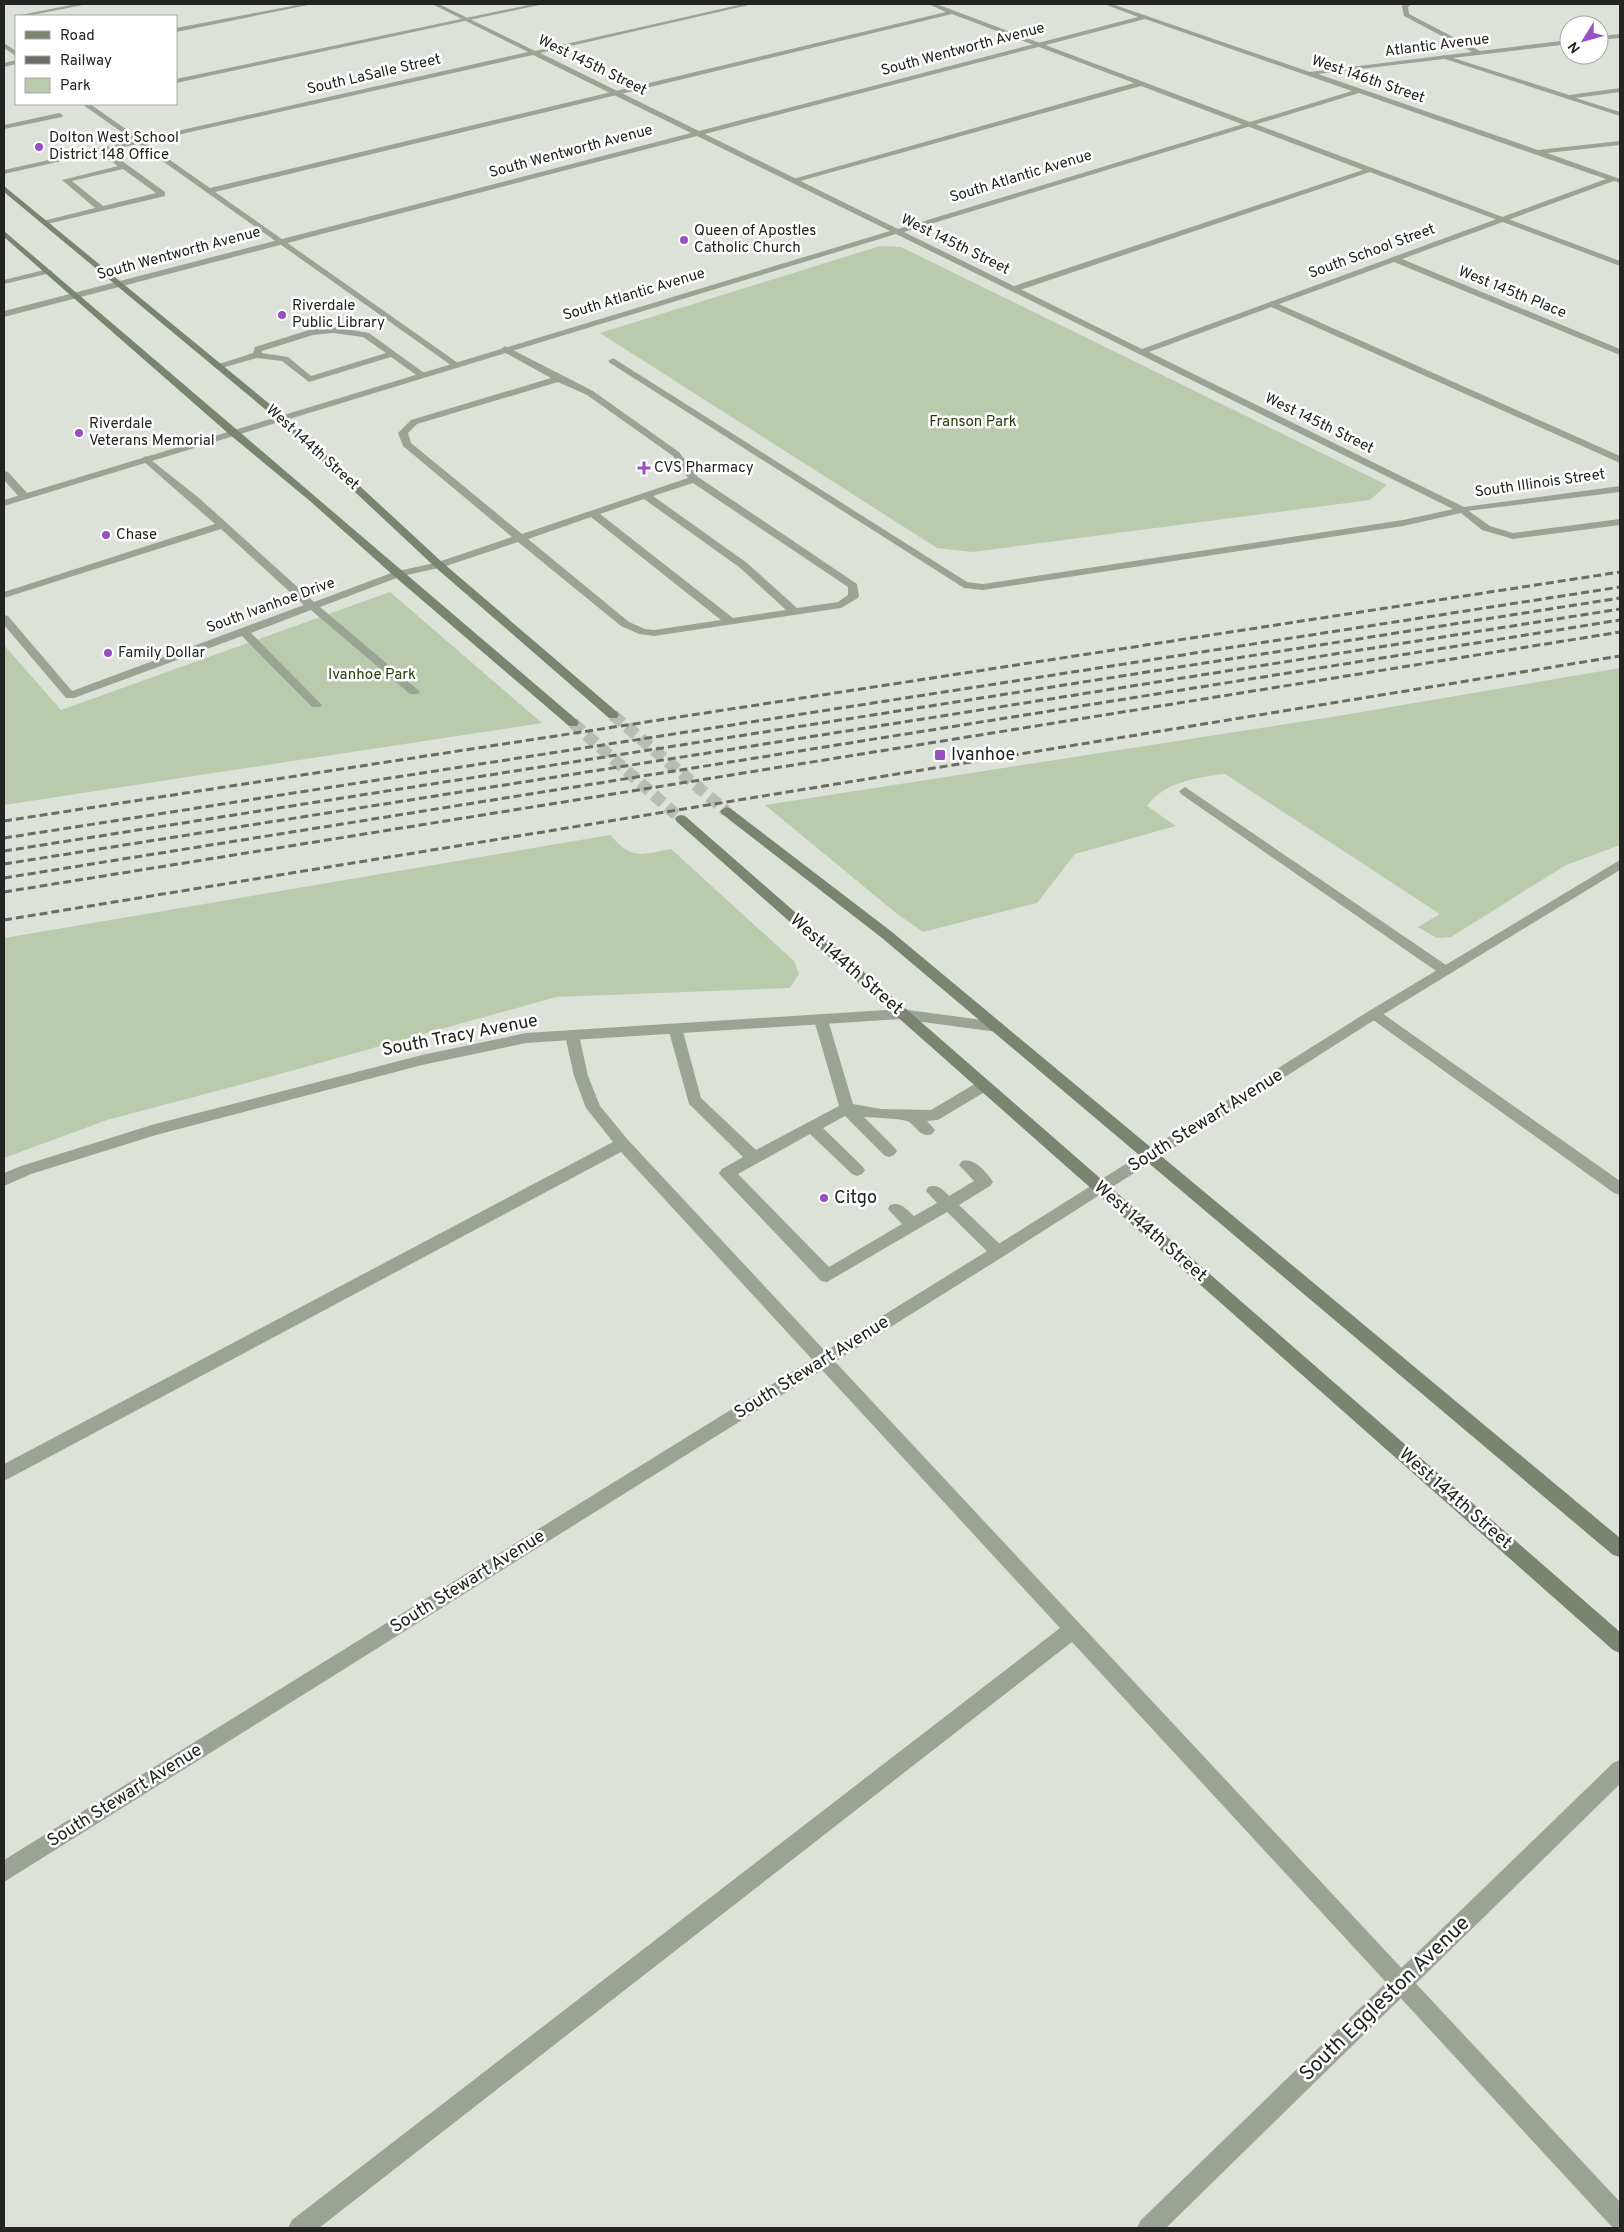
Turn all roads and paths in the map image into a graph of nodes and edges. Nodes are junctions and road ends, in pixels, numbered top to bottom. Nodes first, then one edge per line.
1 (85, 4) edge
2 (310, 4) edge
3 (435, 4) edge
4 (540, 4) edge
5 (750, 4) edge
6 (931, 4) edge
7 (1107, 4) edge
8 (1408, 4) edge
9 (952, 12) junction
10 (26, 15) edge
11 (1146, 17) junction
12 (467, 19) junction
13 (178, 30) edge
14 (1559, 43) edge
15 (4, 45) edge
16 (1039, 45) junction
17 (534, 52) junction
18 (15, 53) edge
19 (1479, 53) junction
20 (1444, 58) junction
21 (1309, 74) junction
22 (178, 80) edge
23 (1142, 84) junction
24 (1620, 90) edge
25 (1359, 91) junction
26 (616, 93) junction
27 (1566, 97) junction
28 (87, 105) edge
29 (1620, 114) edge
30 (59, 115) dead end
31 (1249, 124) junction
32 (4, 127) edge
33 (698, 133) junction
34 (140, 142) junction
35 (1620, 143) edge
36 (102, 150) junction
37 (1536, 152) junction
38 (124, 167) junction
39 (1370, 170) junction
40 (4, 172) edge
41 (1617, 180) edge
42 (796, 181) junction
43 (4, 188) edge
44 (209, 191) junction
45 (102, 209) junction
46 (1502, 220) junction
47 (46, 223) junction
48 (896, 231) junction
49 (4, 233) edge
50 (281, 242) junction
51 (1394, 259) junction
52 (1620, 264) edge
53 (48, 271) junction
54 (4, 282) edge
55 (118, 284) junction
56 (1014, 289) junction
57 (76, 295) junction
58 (1272, 304) junction
59 (4, 314) edge
60 (505, 349) junction
61 (1141, 352) junction
62 (1620, 352) edge
63 (393, 354) junction
64 (256, 355) junction
65 (613, 361) dead end
66 (455, 364) junction
67 (218, 366) junction
68 (422, 374) junction
69 (560, 379) junction
70 (280, 417) junction
71 (232, 432) junction
72 (146, 459) junction
73 (1620, 460) edge
74 (4, 474) edge
75 (694, 479) junction
76 (1620, 489) edge
77 (24, 496) junction
78 (646, 496) junction
79 (4, 502) edge
80 (1463, 510) junction
81 (594, 514) junction
82 (1620, 522) edge
83 (222, 524) junction
84 (521, 539) junction
85 (439, 565) junction
86 (398, 574) junction
87 (4, 595) edge
88 (312, 606) junction
89 (796, 612) junction
90 (4, 618) edge
91 (731, 622) junction
92 (244, 632) junction
93 (414, 692) dead end
94 (316, 704) dead end
95 (613, 715) tunnel mouth
96 (572, 722) tunnel mouth
97 (1185, 792) dead end
98 (726, 812) tunnel mouth
99 (681, 819) tunnel mouth
100 (1620, 864) edge
101 (1444, 970) junction
102 (901, 1014) junction
103 (1374, 1014) junction
104 (821, 1020) junction
105 (997, 1027) junction
106 (676, 1028) junction
107 (572, 1035) junction
108 (983, 1086) junction
109 (847, 1108) junction
110 (911, 1115) junction
111 (811, 1126) junction
112 (927, 1130) dead end
113 (623, 1144) junction
114 (889, 1150) dead end
115 (1151, 1156) junction
116 (754, 1158) junction
117 (967, 1166) dead end
118 (857, 1170) dead end
119 (4, 1180) edge
120 (1100, 1188) junction
121 (1620, 1189) edge
122 (934, 1191) dead end
123 (947, 1204) junction
124 (896, 1209) dead end
125 (912, 1224) junction
126 (998, 1252) junction
127 (823, 1360) junction
128 (4, 1473) edge
129 (1620, 1549) edge
130 (1073, 1630) junction
131 (1620, 1644) edge
132 (1620, 1770) edge
133 (4, 1872) edge
134 (1401, 1983) junction
135 (1620, 2219) edge
136 (300, 2228) edge
137 (1149, 2228) edge

1 - 10 street
2 - 13 street
3 - 12 street, West 145th Street
4 - 12 street
5 - 17 street, South LaSalle Street
6 - 9 street
7 - 11 street, West 146th Street
8 - 19 street
9 - 16 street
9 - 26 street
11 - 16 street, South Wentworth Avenue
11 - 21 street, West 146th Street
12 - 17 street, West 145th Street
12 - 22 street
14 - 19 street, Atlantic Avenue
15 - 18 street
16 - 23 street
16 - 33 street, South Wentworth Avenue
17 - 26 street, West 145th Street
17 - 34 street, South LaSalle Street
19 - 20 street, Atlantic Avenue
20 - 21 street, Atlantic Avenue
20 - 27 street
21 - 25 street, West 146th Street
23 - 31 street
23 - 42 street
24 - 27 street
25 - 31 street, South Atlantic Avenue
25 - 37 street, West 146th Street
26 - 33 street, West 145th Street
26 - 44 street
27 - 29 street
28 - 34 street
30 - 32 street
31 - 39 street
31 - 48 street, South Atlantic Avenue
33 - 42 street, West 145th Street
33 - 50 street, South Wentworth Avenue
34 - 36 street, South LaSalle Street
34 - 44 street
35 - 37 street
36 - 38 street
36 - 40 street, South LaSalle Street
37 - 41 street, West 146th Street
38 - 45 street
38 - 45 street
39 - 46 street
39 - 56 street
41 - 46 street, South School Street
42 - 48 street, West 145th Street
43 - 47 street, West 144th Street
44 - 50 street
45 - 47 street
46 - 51 street, South School Street
46 - 52 street
47 - 55 street, West 144th Street
48 - 56 street, West 145th Street
48 - 60 street, South Atlantic Avenue
49 - 53 street
50 - 55 street, South Wentworth Avenue
50 - 66 street
51 - 58 street, South School Street
51 - 62 street, West 145th Place
53 - 54 street
53 - 57 street
55 - 57 street, South Wentworth Avenue
55 - 67 street, West 144th Street
56 - 61 street, West 145th Street
57 - 59 street, South Wentworth Avenue
57 - 71 street
58 - 61 street, South School Street
58 - 73 street
60 - 66 street, South Atlantic Avenue
60 - 69 street
61 - 80 street, West 145th Street
63 - 64 street
63 - 64 street
63 - 68 street
64 - 67 street
65 - 80 street, South Illinois Street
66 - 68 street, South Atlantic Avenue
67 - 70 street, West 144th Street
68 - 70 street, South Atlantic Avenue
69 - 75 street
69 - 84 street
70 - 71 street, South Atlantic Avenue
70 - 85 street, West 144th Street
71 - 72 street, South Atlantic Avenue
71 - 86 street
72 - 77 street, South Atlantic Avenue
72 - 83 street
74 - 77 street
75 - 78 street, South Ivanhoe Drive
75 - 89 street
76 - 80 street, South Illinois Street
77 - 79 street, South Atlantic Avenue
78 - 81 street, South Ivanhoe Drive
78 - 89 street
80 - 82 street, West 145th Street
81 - 84 street, South Ivanhoe Drive
81 - 91 street
83 - 87 street
83 - 88 street
84 - 85 street, South Ivanhoe Drive
84 - 91 street
85 - 86 street, South Ivanhoe Drive
85 - 95 street, West 144th Street
86 - 88 street, South Ivanhoe Drive
86 - 96 street
88 - 92 street, South Ivanhoe Drive
88 - 93 street
89 - 91 street
90 - 92 street, South Ivanhoe Drive
92 - 94 street
97 - 101 street
98 - 105 street
99 - 102 street, West 144th Street
100 - 101 street, South Stewart Avenue
101 - 103 street, South Stewart Avenue
102 - 104 street, South Tracy Avenue
102 - 105 street, South Tracy Avenue
102 - 108 street, West 144th Street
103 - 115 street, South Stewart Avenue
103 - 121 street
104 - 106 street, South Tracy Avenue
104 - 109 street
105 - 115 street
106 - 107 street, South Tracy Avenue
106 - 116 street
107 - 113 street
107 - 119 street, South Tracy Avenue
108 - 110 street
108 - 120 street, West 144th Street
109 - 110 street
109 - 111 street
109 - 114 street
110 - 112 street
111 - 116 street
111 - 118 street
113 - 127 street
113 - 128 street
115 - 120 street, South Stewart Avenue
115 - 129 street
116 - 125 street
117 - 123 street
120 - 126 street, South Stewart Avenue
120 - 131 street, West 144th Street
122 - 123 street
123 - 125 street
123 - 126 street
124 - 125 street
126 - 127 street, South Stewart Avenue
127 - 130 street
127 - 133 street, South Stewart Avenue
130 - 134 street
130 - 136 street
132 - 134 street, South Eggleston Avenue
134 - 135 street
134 - 137 street, South Eggleston Avenue

